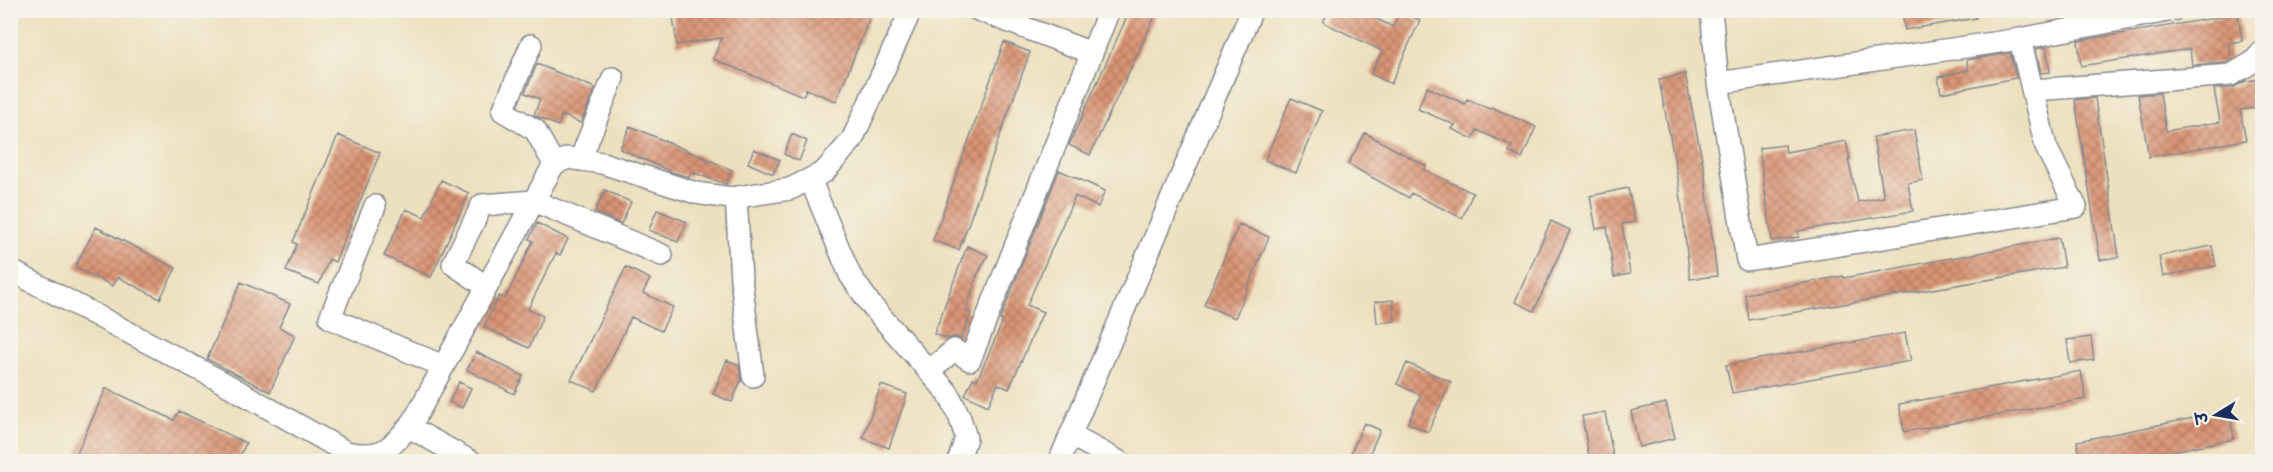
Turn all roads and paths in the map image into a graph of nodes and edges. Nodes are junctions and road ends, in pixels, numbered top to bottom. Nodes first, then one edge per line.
1 (911, 10) edge
2 (978, 10) edge
3 (1109, 10) edge
4 (1252, 10) edge
5 (1711, 10) edge
6 (2173, 10) edge
7 (2020, 39) junction
8 (531, 45) dead end
9 (2262, 52) edge
10 (1092, 53) junction
11 (613, 78) dead end
12 (1718, 83) junction
13 (2034, 90) junction
14 (580, 160) junction
15 (554, 164) junction
16 (810, 180) junction
17 (736, 197) junction
18 (534, 201) junction
19 (375, 206) dead end
20 (662, 255) dead end
21 (10, 270) edge
22 (487, 287) junction
23 (444, 366) junction
24 (928, 371) junction
25 (753, 376) dead end
26 (403, 435) junction
27 (1070, 435) junction
28 (388, 462) edge
29 (472, 462) edge
30 (958, 462) edge
31 (1059, 462) edge
32 (1120, 462) edge

1 - 16 street
2 - 10 street
3 - 10 street
4 - 27 street
5 - 12 street
6 - 7 street
7 - 12 street
7 - 13 street
8 - 15 street
9 - 13 street
10 - 24 street
11 - 14 street
12 - 13 street
14 - 15 street
14 - 17 street
15 - 18 street
16 - 17 street
16 - 24 street
17 - 25 street
18 - 20 street
18 - 22 street
18 - 22 street
19 - 23 street
21 - 26 street
22 - 23 street
23 - 26 street
24 - 30 street
26 - 28 street
26 - 29 street
27 - 31 street
27 - 32 street

